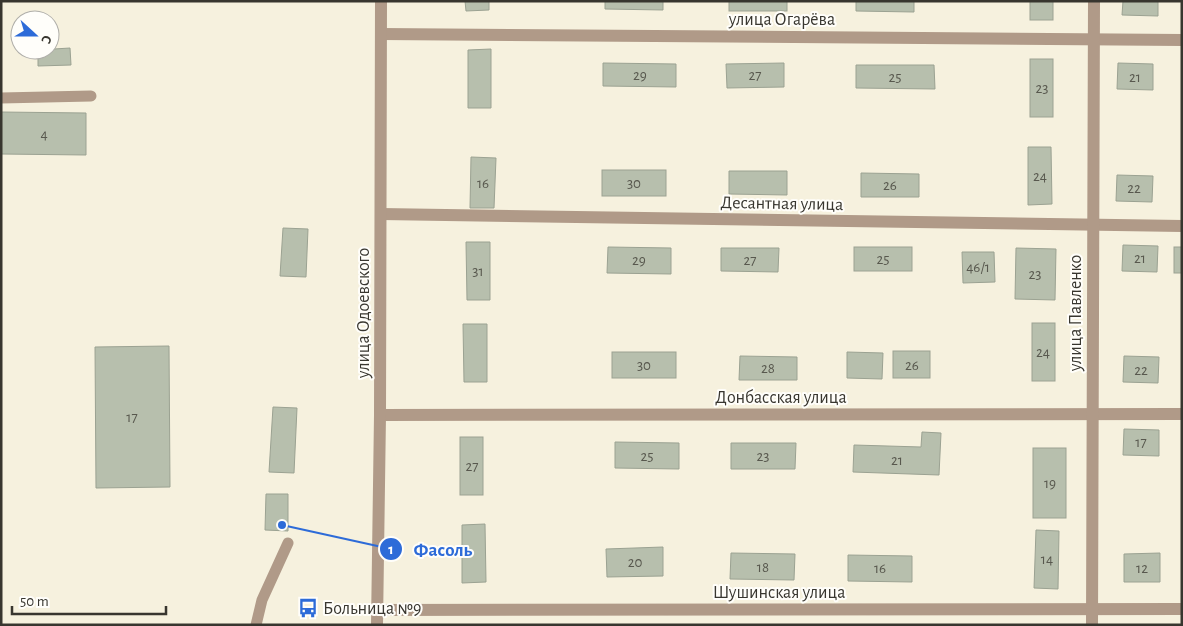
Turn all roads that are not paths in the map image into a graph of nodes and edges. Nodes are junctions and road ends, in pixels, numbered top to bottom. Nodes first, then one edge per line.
1 (382, 1) edge
2 (1094, 1) edge
3 (381, 34) junction
4 (1094, 39) junction
5 (1182, 40) edge
6 (91, 96) dead end
7 (1, 98) edge
8 (381, 214) junction
9 (1092, 226) junction
10 (1182, 226) edge
11 (1093, 414) junction
12 (1182, 414) edge
13 (380, 415) junction
14 (288, 543) dead end
15 (1092, 609) junction
16 (1182, 609) edge
17 (377, 610) junction
18 (256, 625) edge
19 (377, 625) edge
20 (1092, 625) edge

1 - 3 street, улица Одоевского
2 - 4 street, улица Павленко
3 - 4 street, улица Огарёва
3 - 8 street, улица Одоевского
4 - 5 street, улица Огарёва
4 - 9 street, улица Павленко
6 - 7 lane
8 - 9 street, Десантная улица
8 - 13 street, улица Одоевского
9 - 10 street, Десантная улица
9 - 11 street, улица Павленко
11 - 12 street, Донбасская улица
11 - 13 street, Донбасская улица
11 - 15 street, улица Павленко
13 - 17 street, улица Одоевского
14 - 18 lane
15 - 16 street, Шушинская улица
15 - 17 street, Шушинская улица
15 - 20 street, улица Павленко
17 - 19 street, улица Одоевского

